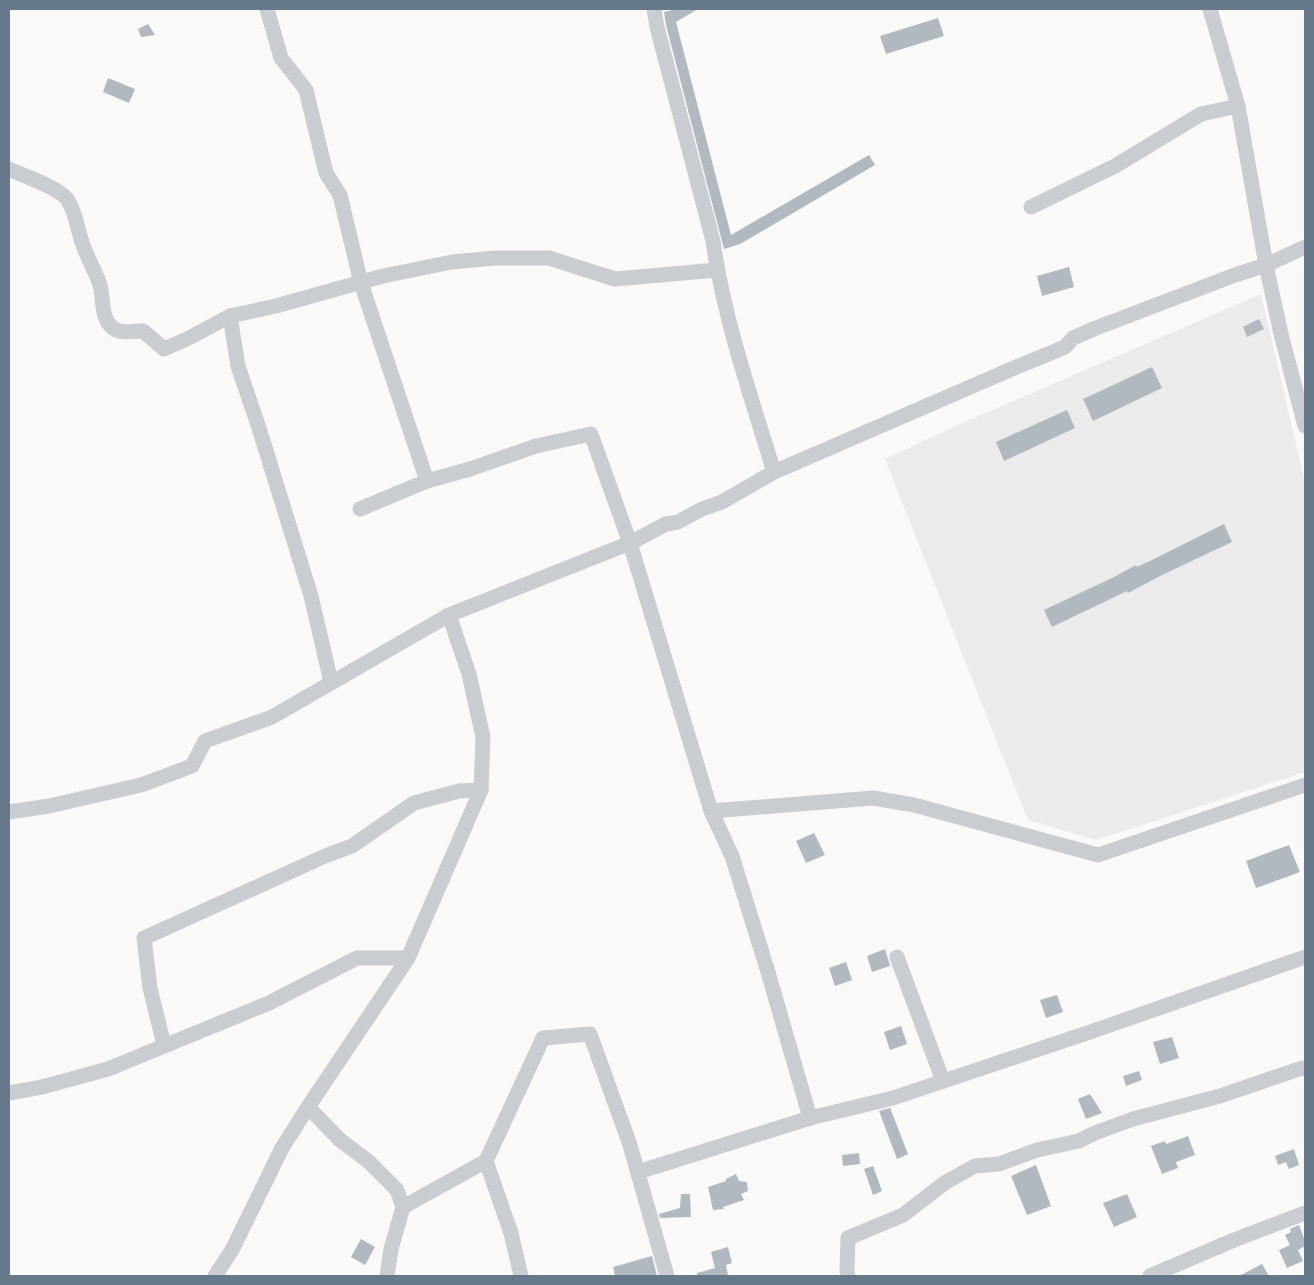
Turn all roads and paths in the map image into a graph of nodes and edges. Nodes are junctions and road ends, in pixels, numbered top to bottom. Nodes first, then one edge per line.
1 (267, 9) edge
2 (654, 9) edge
3 (1210, 9) edge
4 (1238, 106) junction
5 (9, 169) edge
6 (1031, 207) dead end
7 (1305, 247) edge
8 (1266, 265) junction
9 (717, 270) junction
10 (361, 282) junction
11 (230, 316) junction
12 (1305, 426) edge
13 (774, 472) junction
14 (427, 481) junction
15 (360, 509) dead end
16 (630, 542) junction
17 (449, 616) junction
18 (331, 682) junction
19 (1305, 785) edge
20 (481, 790) junction
21 (710, 811) junction
22 (9, 812) edge
23 (897, 957) dead end
24 (1305, 957) edge
25 (408, 958) junction
26 (164, 1046) junction
27 (1305, 1069) edge
28 (943, 1081) junction
29 (9, 1094) edge
30 (308, 1107) junction
31 (810, 1118) junction
32 (486, 1161) junction
33 (638, 1172) junction
34 (404, 1207) junction
35 (1305, 1213) edge
36 (215, 1276) edge
37 (387, 1276) edge
38 (521, 1276) edge
39 (666, 1276) edge
40 (848, 1276) edge
41 (1150, 1276) edge

1 - 10 street
2 - 9 street
3 - 4 street
4 - 6 street
4 - 8 street
5 - 11 street
7 - 8 street
8 - 12 street
8 - 13 street
9 - 10 street
9 - 13 street
10 - 11 street
10 - 14 street
11 - 18 street
13 - 16 street
14 - 15 street
14 - 16 street
16 - 17 street
16 - 21 street
17 - 18 street
17 - 20 street
18 - 22 street
19 - 21 street
20 - 25 street
20 - 26 street
21 - 31 street
23 - 28 street
24 - 28 street
25 - 26 street
25 - 30 street
26 - 29 street
27 - 40 street
28 - 31 street
30 - 34 street
30 - 36 street
31 - 33 street
32 - 33 street
32 - 34 street
32 - 38 street
33 - 39 street
34 - 37 street
35 - 41 street

